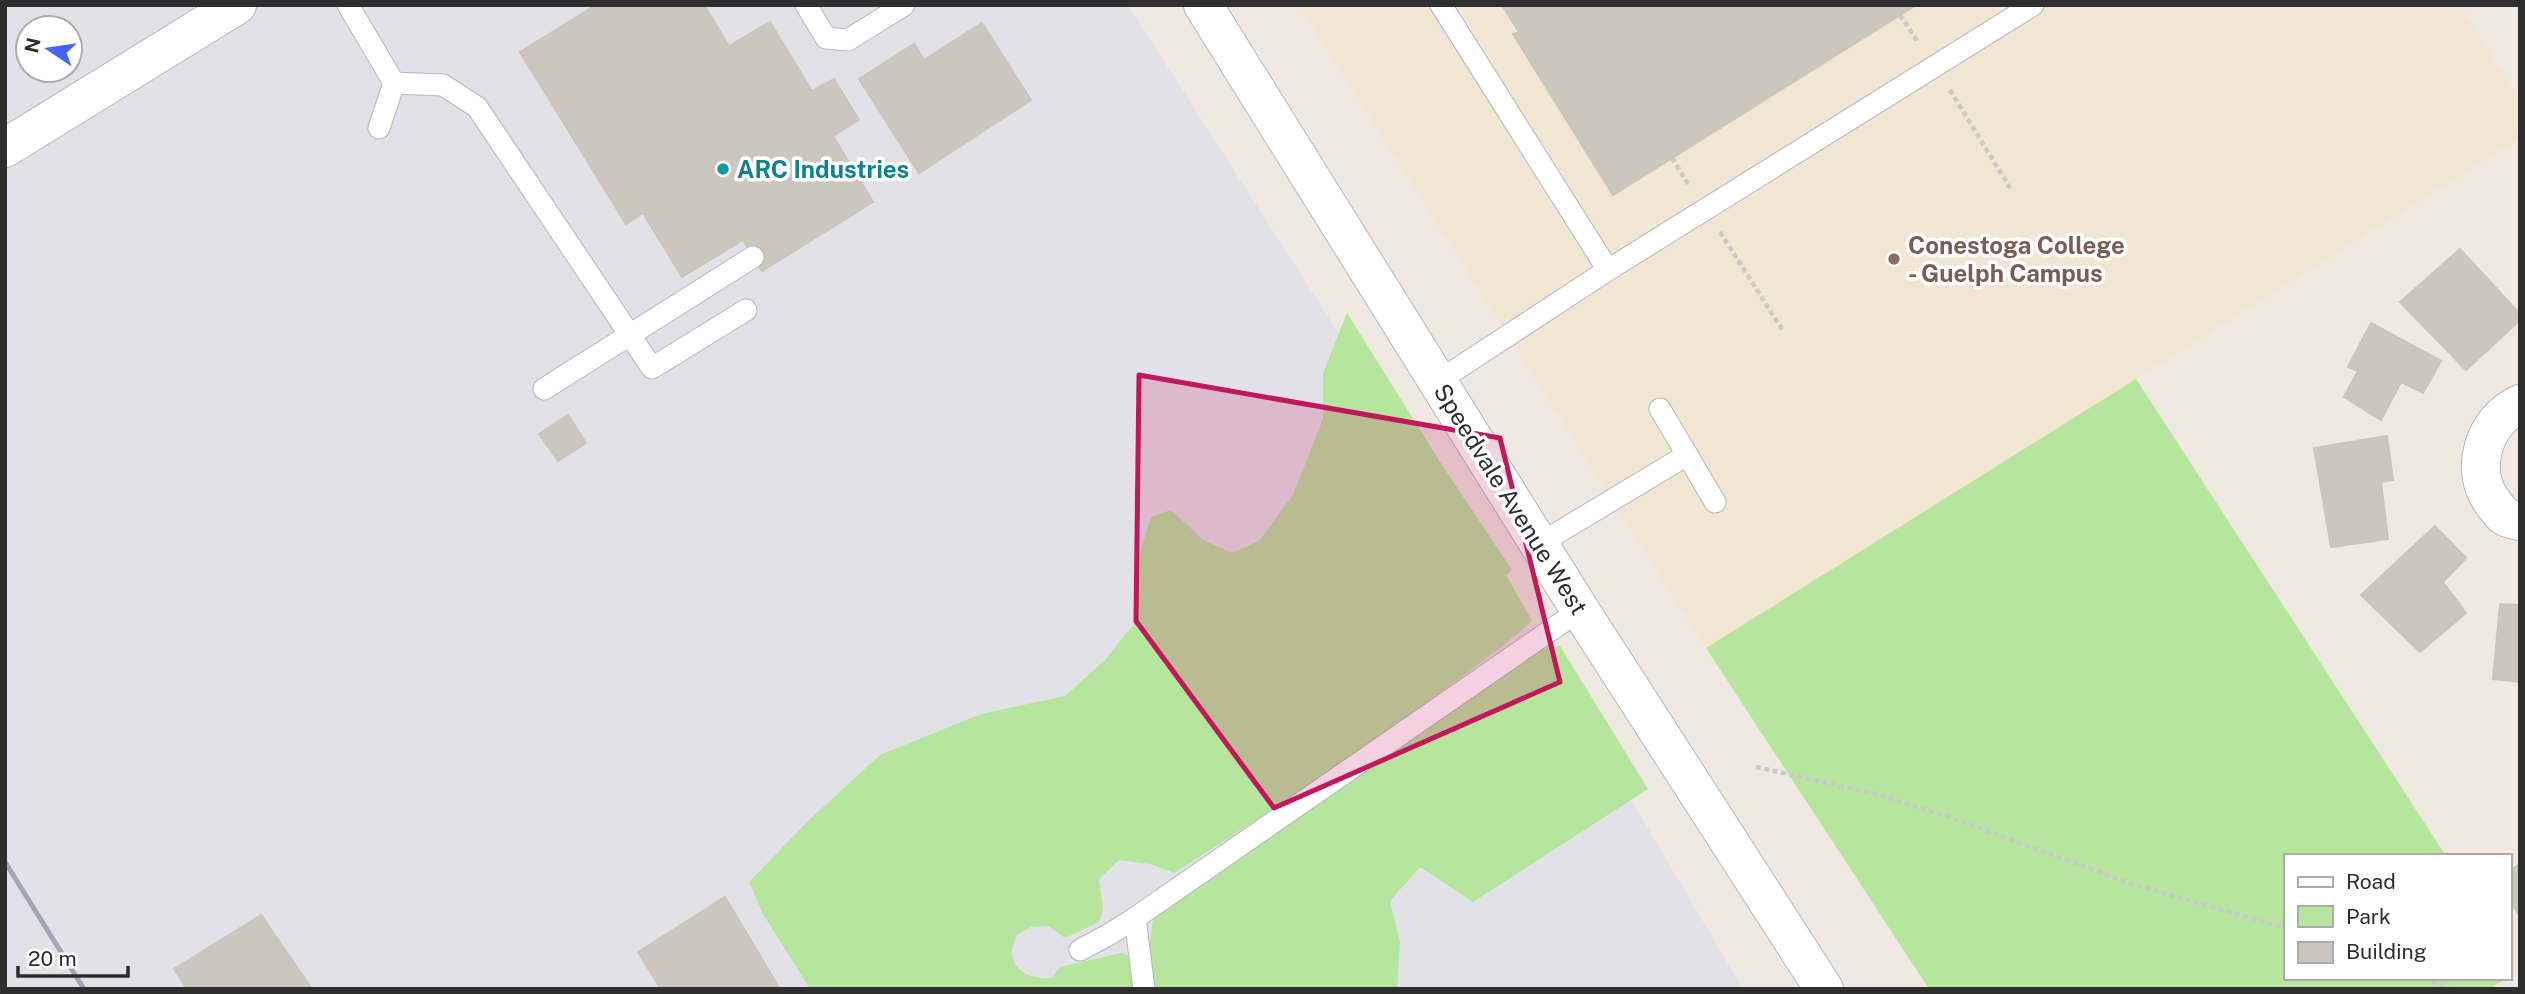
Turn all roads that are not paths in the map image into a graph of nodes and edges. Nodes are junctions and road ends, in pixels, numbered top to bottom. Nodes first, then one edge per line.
1 (348, 5) edge
2 (806, 5) edge
3 (904, 5) edge
4 (1203, 5) edge
5 (1441, 5) edge
6 (2033, 5) edge
7 (236, 6) edge
8 (394, 83) junction
9 (379, 128) dead end
10 (5, 148) edge
11 (753, 257) dead end
12 (1608, 270) junction
13 (746, 310) dead end
14 (629, 335) junction
15 (1437, 382) junction
16 (544, 389) dead end
17 (2520, 404) edge
18 (1660, 410) dead end
19 (1687, 455) junction
20 (1715, 502) dead end
21 (2520, 521) edge
22 (1539, 544) junction
23 (1580, 610) junction
24 (1135, 918) junction
25 (1080, 950) dead end
26 (1144, 989) edge
27 (1824, 989) edge

1 - 8 lane
2 - 3 lane
4 - 15 main road, Speedvale Avenue West
5 - 12 lane
6 - 12 lane
7 - 10 main road
8 - 9 lane
8 - 14 lane
11 - 14 lane
12 - 15 lane
13 - 14 lane
14 - 16 lane
15 - 22 main road, Speedvale Avenue West
17 - 21 main road
18 - 19 lane
19 - 20 lane
19 - 22 lane
22 - 23 main road, Speedvale Avenue West
23 - 24 lane
23 - 27 main road, Speedvale Avenue West
24 - 25 lane
24 - 26 lane

